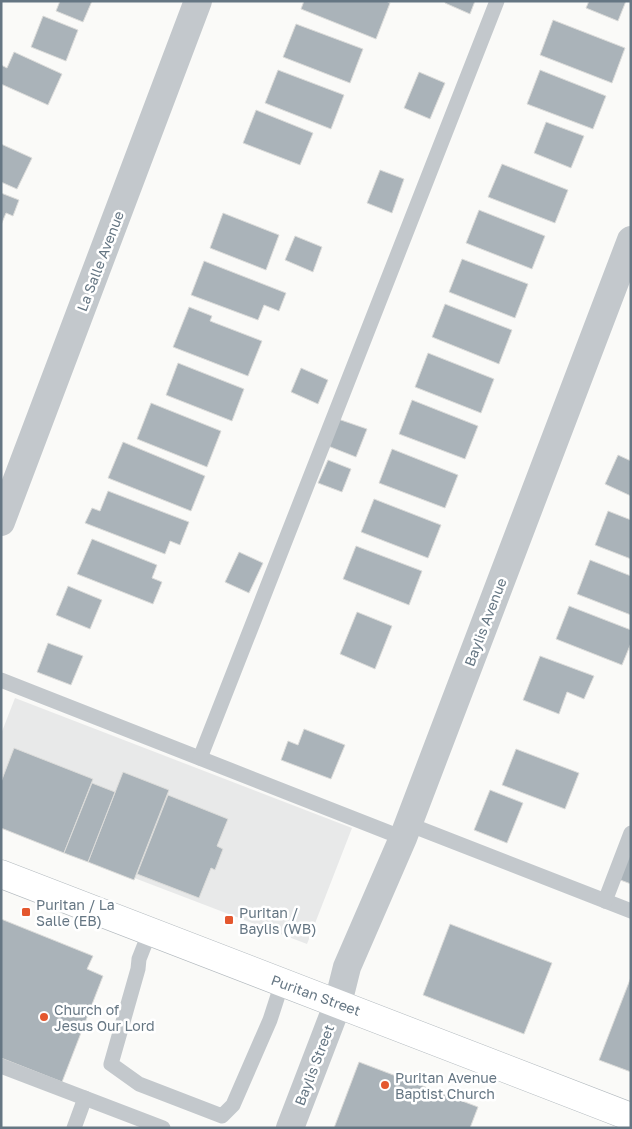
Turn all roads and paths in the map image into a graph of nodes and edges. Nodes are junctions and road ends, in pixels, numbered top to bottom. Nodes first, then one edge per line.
1 (198, 1) edge
2 (497, 1) edge
3 (631, 240) edge
4 (1, 522) edge
5 (1, 680) edge
6 (200, 758) junction
7 (406, 831) junction
8 (631, 833) edge
9 (1, 874) edge
10 (605, 901) junction
11 (631, 911) edge
12 (150, 931) junction
13 (282, 983) junction
14 (338, 1003) junction
15 (1, 1066) edge
16 (86, 1098) junction
17 (631, 1117) edge
18 (74, 1128) edge
19 (163, 1128) edge
20 (290, 1128) edge

1 - 4 street, La Salle Avenue
2 - 6 lane
3 - 7 street, Baylis Avenue
5 - 6 lane
6 - 7 lane
7 - 10 lane
7 - 14 street, Baylis Avenue
8 - 10 lane
9 - 12 street, Puritan Street
10 - 11 lane
12 - 13 street, Puritan Street
12 - 13 lane
13 - 14 street, Puritan Street
14 - 17 street, Puritan Street
14 - 20 street, Baylis Street
15 - 16 lane
16 - 18 lane
16 - 19 lane

